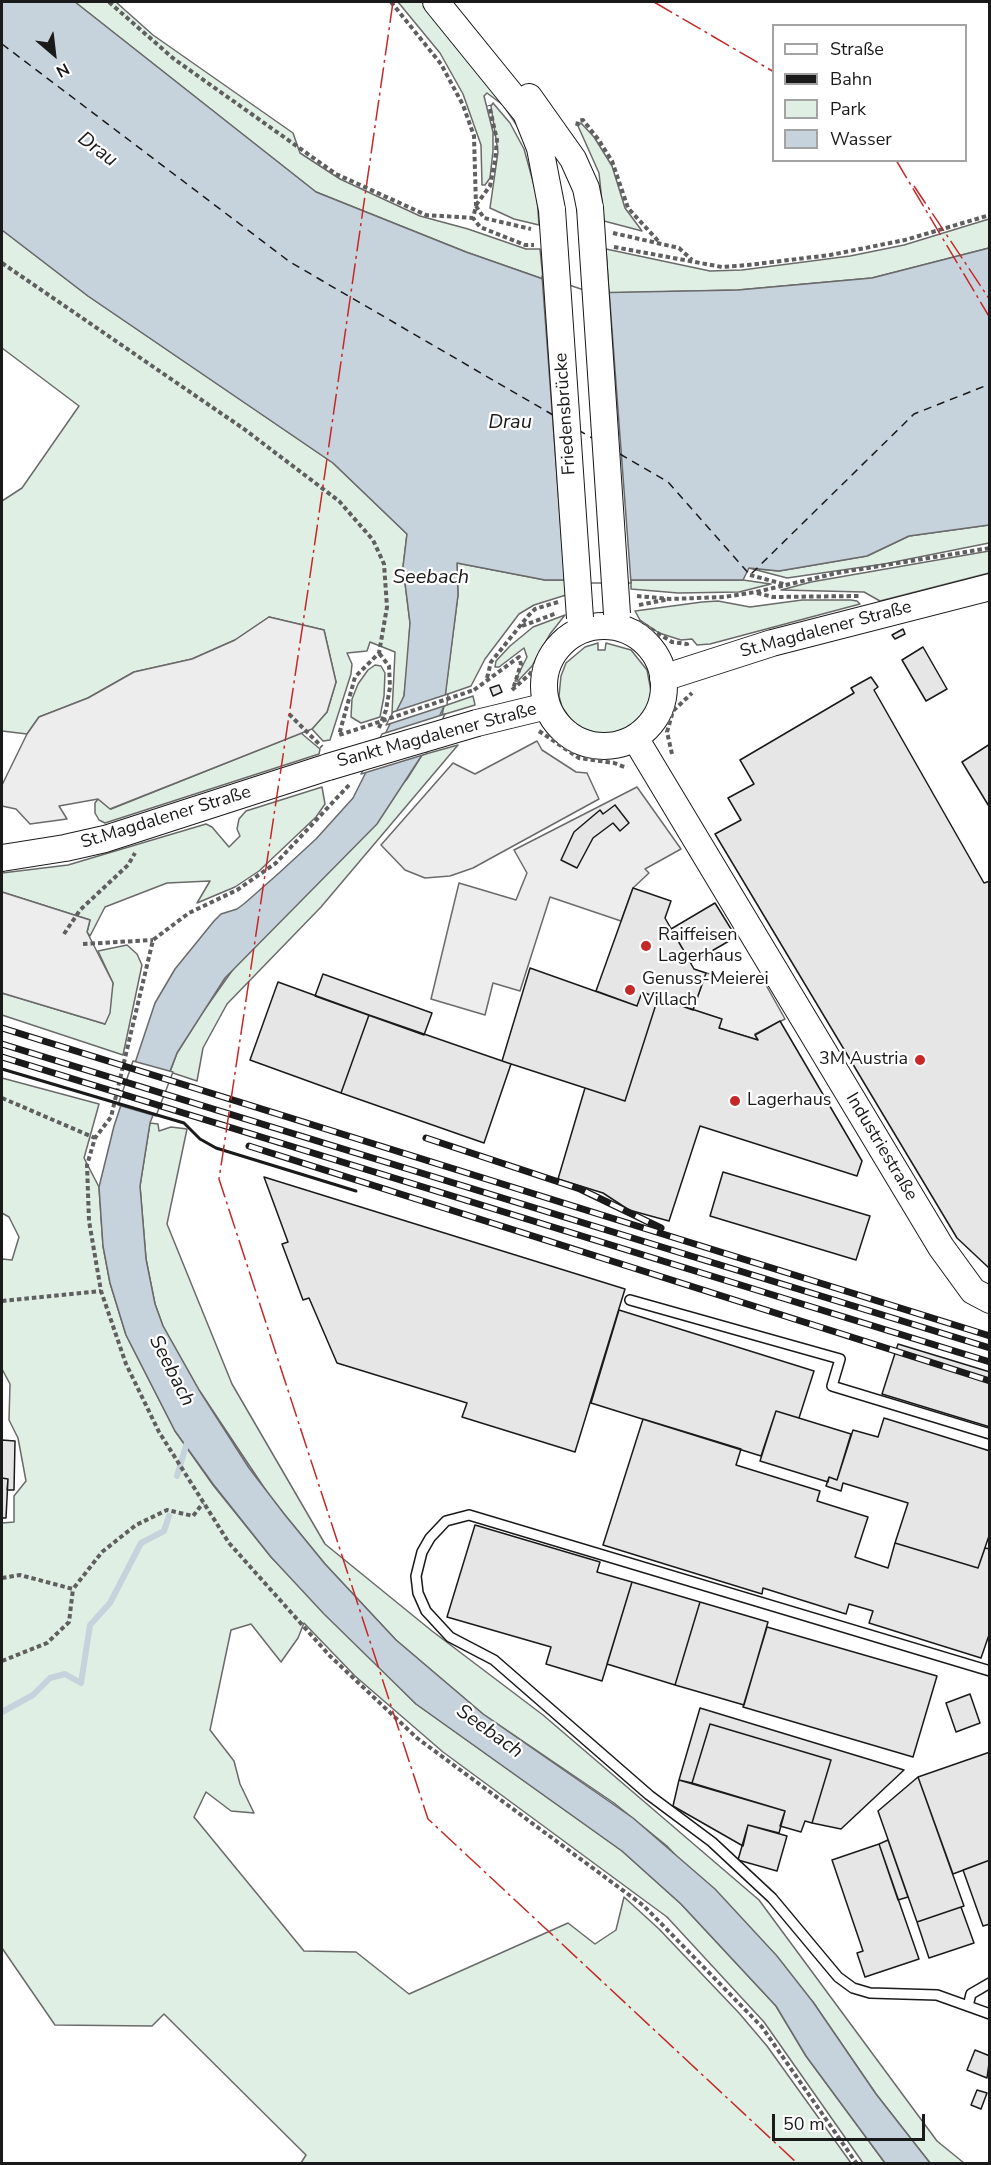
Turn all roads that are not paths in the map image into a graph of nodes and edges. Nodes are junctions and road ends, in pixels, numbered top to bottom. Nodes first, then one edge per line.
1 (436, 2) edge
2 (456, 25) junction
3 (990, 587) edge
4 (626, 622) junction
5 (574, 625) junction
6 (663, 678) junction
7 (547, 706) junction
8 (635, 738) junction
9 (329, 760) joint
10 (2, 858) edge
11 (630, 1300) dead end
12 (990, 1300) edge
13 (990, 1434) edge
14 (989, 1668) edge
15 (990, 1983) edge
16 (968, 2006) junction
17 (990, 2014) edge

1 - 2 street
2 - 4 street, Friedensbrücke, bridge
2 - 5 street, Friedensbrücke, bridge
3 - 6 street, St.Magdalener Straße
4 - 5 street
4 - 6 street
5 - 7 street
6 - 8 street
7 - 8 street
7 - 9 street, Sankt Magdalener Straße, bridge
8 - 12 street, Industriestraße
9 - 10 street, St.Magdalener Straße
11 - 13 lane
14 - 16 lane
15 - 16 lane
16 - 17 lane

